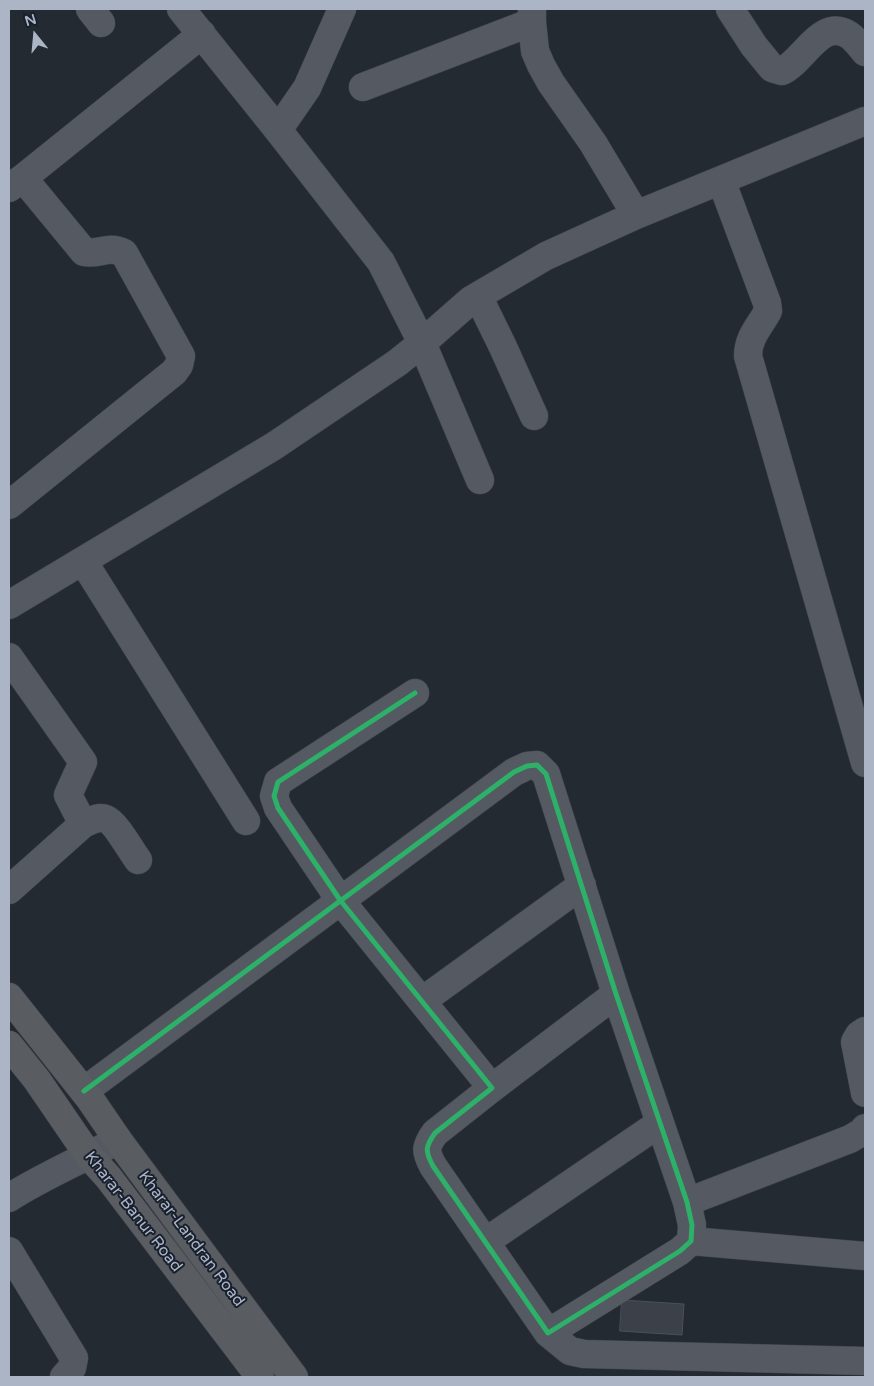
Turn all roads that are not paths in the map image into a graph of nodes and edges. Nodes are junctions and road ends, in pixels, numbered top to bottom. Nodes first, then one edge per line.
1 (181, 9) edge
2 (342, 9) edge
3 (730, 9) edge
4 (532, 15) edge
5 (202, 34) junction
6 (865, 52) edge
7 (363, 87) dead end
8 (865, 121) edge
9 (278, 130) junction
10 (721, 180) junction
11 (16, 183) edge
12 (636, 214) junction
13 (478, 296) junction
14 (422, 343) junction
15 (534, 416) dead end
16 (480, 480) dead end
17 (10, 501) edge
18 (83, 561) junction
19 (9, 605) edge
20 (9, 657) edge
21 (416, 693) dead end
22 (865, 764) edge
23 (246, 821) dead end
24 (83, 824) junction
25 (138, 860) dead end
26 (582, 885) junction
27 (9, 890) edge
28 (340, 900) junction
29 (616, 994) junction
30 (9, 997) edge
31 (422, 1001) junction
32 (865, 1031) edge
33 (9, 1045) edge
34 (492, 1088) junction
35 (865, 1093) edge
36 (87, 1095) junction
37 (660, 1123) junction
38 (865, 1128) edge
39 (118, 1140) junction
40 (89, 1156) junction
41 (9, 1198) edge
42 (687, 1202) junction
43 (691, 1241) junction
44 (485, 1242) junction
45 (9, 1251) edge
46 (865, 1256) edge
47 (548, 1333) junction
48 (865, 1361) edge
49 (64, 1377) edge
50 (260, 1377) edge
51 (294, 1377) edge

1 - 5 street
2 - 9 street
3 - 6 street
4 - 7 street
4 - 12 street
5 - 9 street
5 - 11 street
8 - 10 street
9 - 14 street
10 - 12 street
10 - 22 street
11 - 17 street
12 - 13 street
13 - 14 street
13 - 15 street
14 - 16 street
14 - 18 street
18 - 19 street
18 - 23 street
20 - 24 street
21 - 28 street
24 - 25 street
24 - 27 street
26 - 28 street
26 - 29 street
26 - 31 street
28 - 31 street
28 - 36 street
29 - 34 street
29 - 37 street
30 - 36 highway, Kharar-Landran Road
31 - 34 street
32 - 35 street
33 - 40 highway, Kharar-Banur Road
34 - 44 street
36 - 39 highway, Kharar-Landran Road
37 - 42 street
37 - 44 street
38 - 42 street
39 - 40 street
39 - 51 highway, Kharar-Landran Road
40 - 41 street
40 - 50 highway, Kharar-Banur Road
42 - 43 street
43 - 46 street
43 - 47 street
44 - 47 street
45 - 49 street
47 - 48 street

